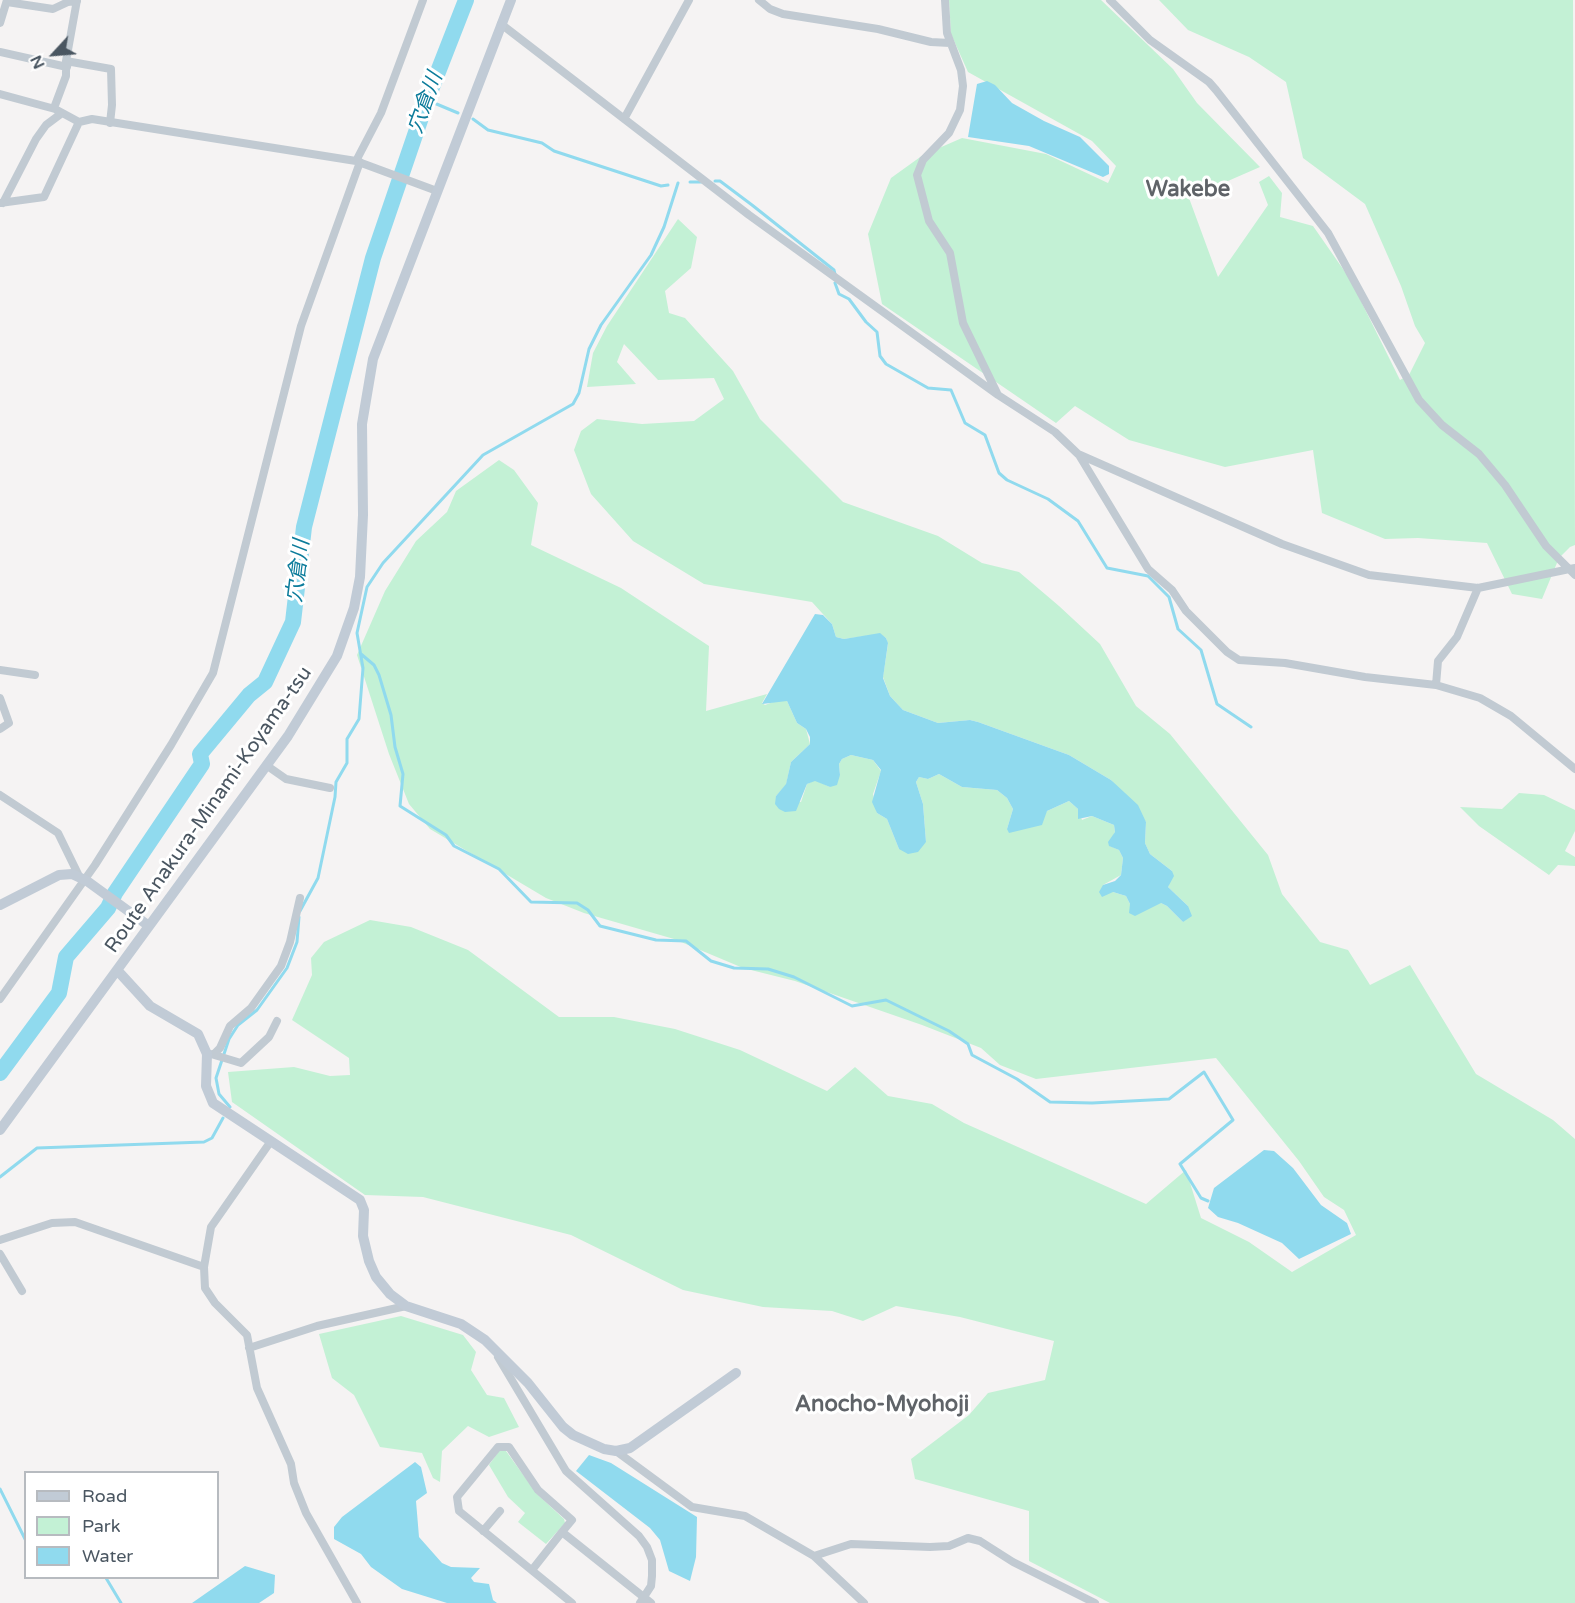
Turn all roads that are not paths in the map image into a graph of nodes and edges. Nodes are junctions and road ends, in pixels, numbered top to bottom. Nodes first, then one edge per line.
1 (77, 0) edge
2 (423, 0) edge
3 (511, 0) edge
4 (688, 0) edge
5 (759, 0) edge
6 (945, 0) edge
7 (1110, 0) edge
8 (7, 1) edge
9 (0, 23) edge
10 (501, 24) junction
11 (950, 43) junction
12 (0, 52) edge
13 (66, 64) junction
14 (0, 93) edge
15 (54, 108) junction
16 (63, 113) junction
17 (624, 119) junction
18 (79, 122) junction
19 (110, 123) junction
20 (360, 162) junction
21 (434, 189) junction
22 (2, 203) edge
23 (998, 395) junction
24 (1078, 454) junction
25 (1573, 571) edge
26 (1478, 588) junction
27 (0, 670) edge
28 (35, 675) dead end
29 (1436, 685) junction
30 (0, 698) edge
31 (0, 729) edge
32 (266, 765) junction
33 (1575, 769) edge
34 (330, 788) dead end
35 (2, 798) edge
36 (83, 879) junction
37 (300, 898) dead end
38 (0, 905) edge
39 (145, 924) junction
40 (117, 970) junction
41 (0, 999) edge
42 (277, 1021) dead end
43 (217, 1055) junction
44 (0, 1130) edge
45 (271, 1141) junction
46 (0, 1240) edge
47 (0, 1254) edge
48 (204, 1267) junction
49 (22, 1291) dead end
50 (406, 1306) junction
51 (249, 1348) junction
52 (494, 1350) junction
53 (736, 1372) dead end
54 (616, 1451) junction
55 (500, 1511) dead end
56 (483, 1531) junction
57 (562, 1532) junction
58 (814, 1556) junction
59 (531, 1570) junction
60 (645, 1601) edge
61 (357, 1603) edge
62 (572, 1603) edge
63 (864, 1603) edge
64 (1095, 1603) edge

1 - 8 street
1 - 13 street
2 - 20 street
3 - 10 main road, Route Anakura-Minami-Koyama-tsu
4 - 17 street
5 - 11 street
6 - 11 street
7 - 25 street
8 - 9 street
10 - 17 street
10 - 21 main road, Route Anakura-Minami-Koyama-tsu
11 - 23 street
12 - 13 street
13 - 15 street
13 - 19 street
14 - 15 street
15 - 16 street
16 - 18 street
16 - 22 street
17 - 23 street
18 - 19 street
18 - 22 street
19 - 20 street
20 - 21 street
20 - 36 street
21 - 32 main road, Route Anakura-Minami-Koyama-tsu
23 - 24 street
24 - 26 street
24 - 29 street
25 - 26 street
26 - 29 street
27 - 28 street
29 - 33 street
30 - 31 street
32 - 34 street
32 - 39 main road, Route Anakura-Minami-Koyama-tsu
35 - 36 street
36 - 38 main road
36 - 39 main road
36 - 41 street
37 - 43 street
39 - 40 main road, Route Anakura-Minami-Koyama-tsu
40 - 43 main road
40 - 44 main road, Route Anakura-Minami-Koyama-tsu
42 - 43 street
43 - 45 main road
45 - 48 street
45 - 50 main road
46 - 48 street
47 - 49 street
48 - 51 street
50 - 51 street
50 - 52 main road
51 - 61 street
52 - 54 main road
52 - 60 street
53 - 54 main road
54 - 58 street
55 - 56 street
56 - 57 street
56 - 59 street
57 - 59 street
57 - 60 street
58 - 63 street
58 - 64 street
59 - 62 street

